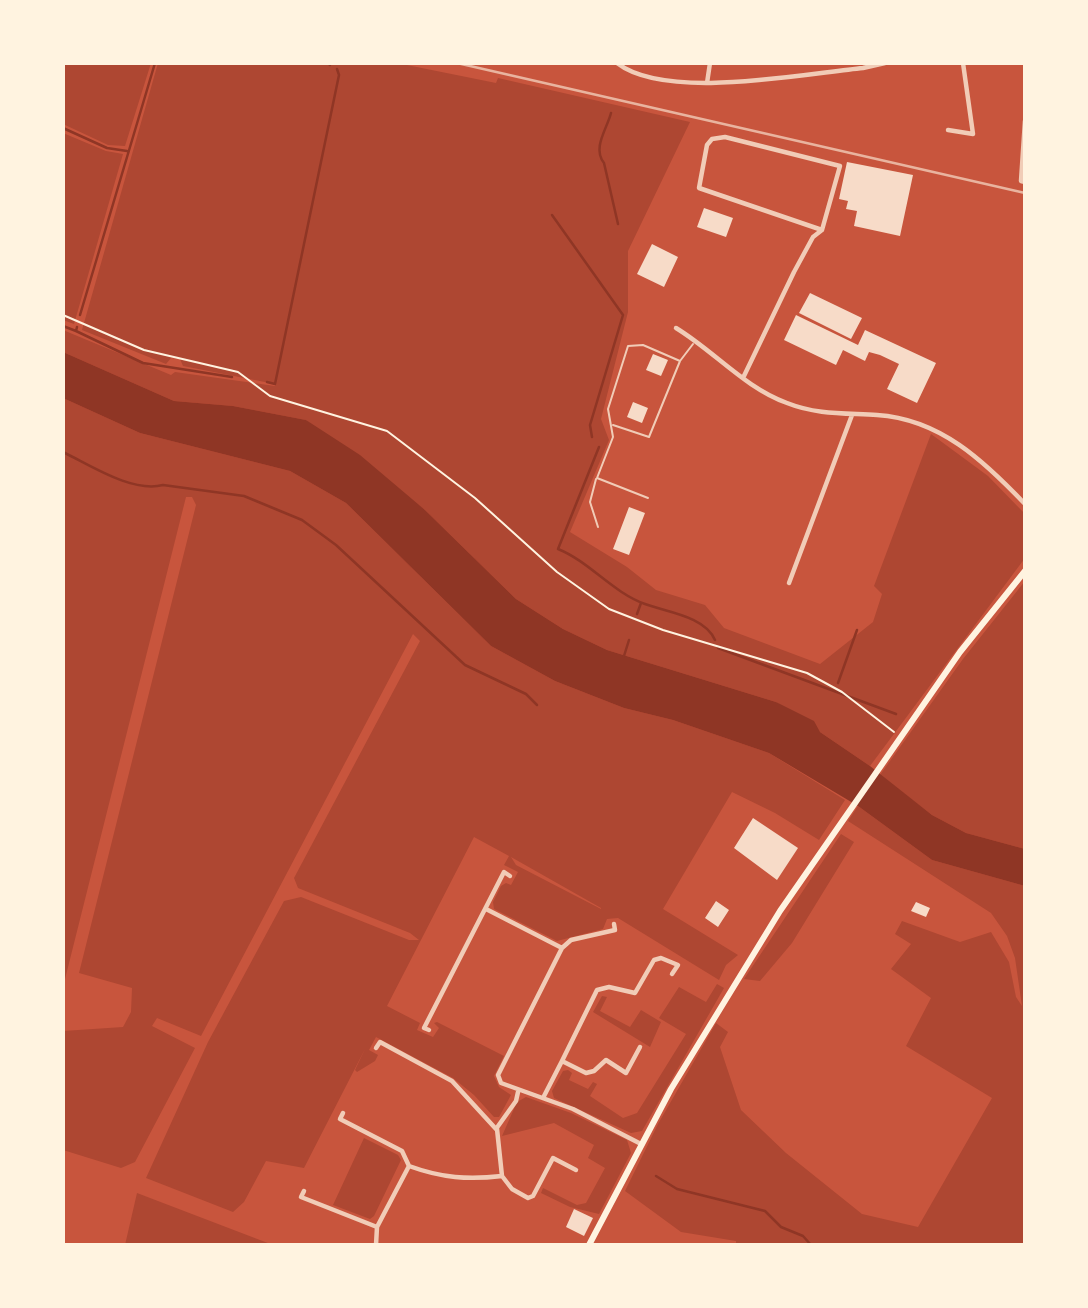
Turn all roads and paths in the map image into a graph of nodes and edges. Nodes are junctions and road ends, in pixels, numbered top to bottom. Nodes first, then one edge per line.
1 (617, 63) edge
2 (710, 63) edge
3 (885, 63) edge
4 (962, 63) edge
5 (863, 65) edge
6 (707, 83) junction
7 (1025, 121) edge
8 (948, 130) dead end
9 (1025, 182) edge
10 (822, 230) junction
11 (63, 315) edge
12 (676, 328) dead end
13 (696, 340) junction
14 (680, 361) junction
15 (743, 378) junction
16 (852, 415) junction
17 (612, 424) junction
18 (607, 437) dead end
19 (613, 437) junction
20 (597, 478) junction
21 (648, 498) dead end
22 (1025, 504) edge
23 (598, 527) dead end
24 (1025, 571) edge
25 (789, 583) dead end
26 (898, 735) dead end
27 (510, 876) dead end
28 (486, 909) junction
29 (614, 924) dead end
30 (562, 948) junction
31 (672, 974) dead end
32 (429, 1031) dead end
33 (640, 1047) dead end
34 (376, 1048) dead end
35 (562, 1061) junction
36 (519, 1092) junction
37 (543, 1098) junction
38 (343, 1113) dead end
39 (496, 1129) junction
40 (641, 1143) junction
41 (409, 1166) junction
42 (576, 1170) dead end
43 (502, 1176) junction
44 (304, 1191) dead end
45 (377, 1227) junction
46 (376, 1245) edge
47 (589, 1245) edge

1 - 6 street
2 - 6 street
3 - 5 street
4 - 8 street
5 - 6 street
7 - 9 street
10 - 10 street
10 - 15 street
11 - 26 path
12 - 13 street
13 - 14 lane
13 - 15 street
14 - 17 lane
14 - 17 lane
15 - 16 street
16 - 22 street
16 - 25 street
17 - 19 lane
18 - 19 lane
19 - 20 lane
20 - 21 lane
20 - 23 lane
24 - 40 main road
27 - 28 street
28 - 30 street
28 - 32 street
29 - 30 street
30 - 36 street
31 - 35 street
33 - 35 street
34 - 39 street
35 - 37 street
36 - 37 street
36 - 39 street
37 - 40 street
38 - 41 street
39 - 43 street
40 - 47 main road
41 - 43 street
41 - 45 street
42 - 43 street
44 - 45 street
45 - 46 street

